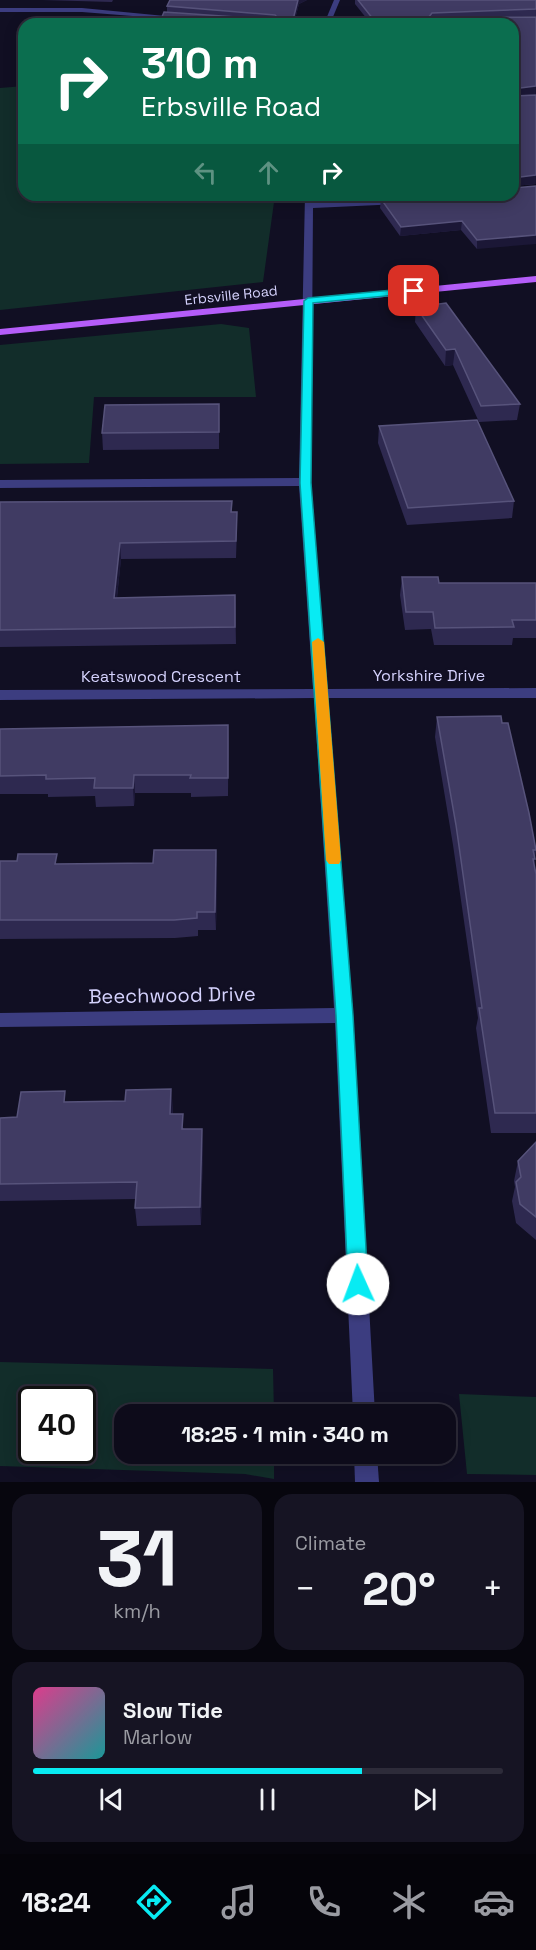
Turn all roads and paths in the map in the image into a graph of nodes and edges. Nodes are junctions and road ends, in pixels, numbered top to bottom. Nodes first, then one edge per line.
1 (337, 0) edge
2 (0, 10) edge
3 (82, 10) junction
4 (137, 11) junction
5 (78, 18) edge
6 (135, 18) edge
7 (193, 18) edge
8 (330, 18) edge
9 (309, 201) edge
10 (402, 201) edge
11 (309, 206) junction
12 (536, 279) edge
13 (308, 301) junction
14 (0, 332) edge
15 (305, 483) junction
16 (0, 484) edge
17 (322, 693) junction
18 (536, 693) edge
19 (0, 695) edge
20 (344, 1015) junction
21 (0, 1020) edge
22 (363, 1404) edge
23 (366, 1464) edge
24 (367, 1482) edge

1 - 8 street
2 - 3 street
3 - 4 street
3 - 5 street
4 - 6 street
4 - 7 street
9 - 11 street
10 - 11 street
11 - 13 street
12 - 13 main road, Erbsville Road
13 - 14 main road, Erbsville Road
13 - 15 street
15 - 16 street
15 - 17 street
17 - 18 street, Yorkshire Drive
17 - 19 street, Keatswood Crescent
17 - 20 street
20 - 21 street, Beechwood Drive
20 - 22 street
23 - 24 street

